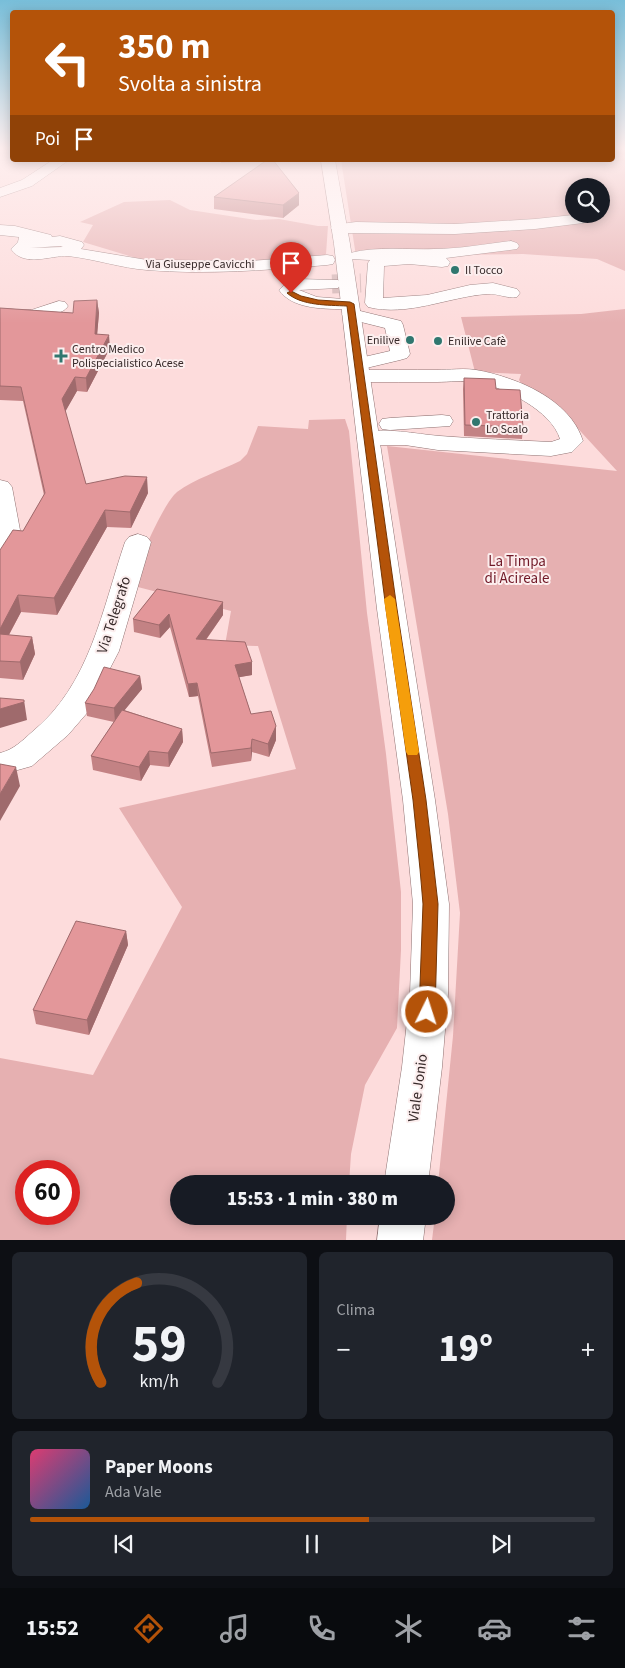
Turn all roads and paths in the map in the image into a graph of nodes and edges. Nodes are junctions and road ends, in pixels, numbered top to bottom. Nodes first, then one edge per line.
1 (335, 207) edge
2 (565, 220) edge
3 (499, 226) junction
4 (0, 230) edge
5 (341, 247) junction
6 (442, 262) dead end
7 (511, 293) dead end
8 (354, 294) junction
9 (59, 306) dead end
10 (0, 314) edge
11 (359, 370) junction
12 (442, 421) dead end
13 (367, 431) junction
14 (0, 487) edge
15 (138, 542) dead end
16 (0, 544) edge
17 (0, 764) edge
18 (407, 1175) edge
19 (402, 1225) edge
20 (400, 1240) edge

1 - 5 main road, Viale Jonio
2 - 3 main road
3 - 5 main road
3 - 5 main road
4 - 5 main road, Via Giuseppe Cavicchi
5 - 8 main road, Viale Jonio
6 - 8 main road
7 - 8 main road
8 - 11 main road, Viale Jonio
8 - 11 main road
9 - 10 main road
11 - 13 main road, Viale Jonio
11 - 13 main road
12 - 13 main road
13 - 18 main road, Viale Jonio
14 - 16 main road
15 - 17 main road, Via Telegrafo
19 - 20 main road

